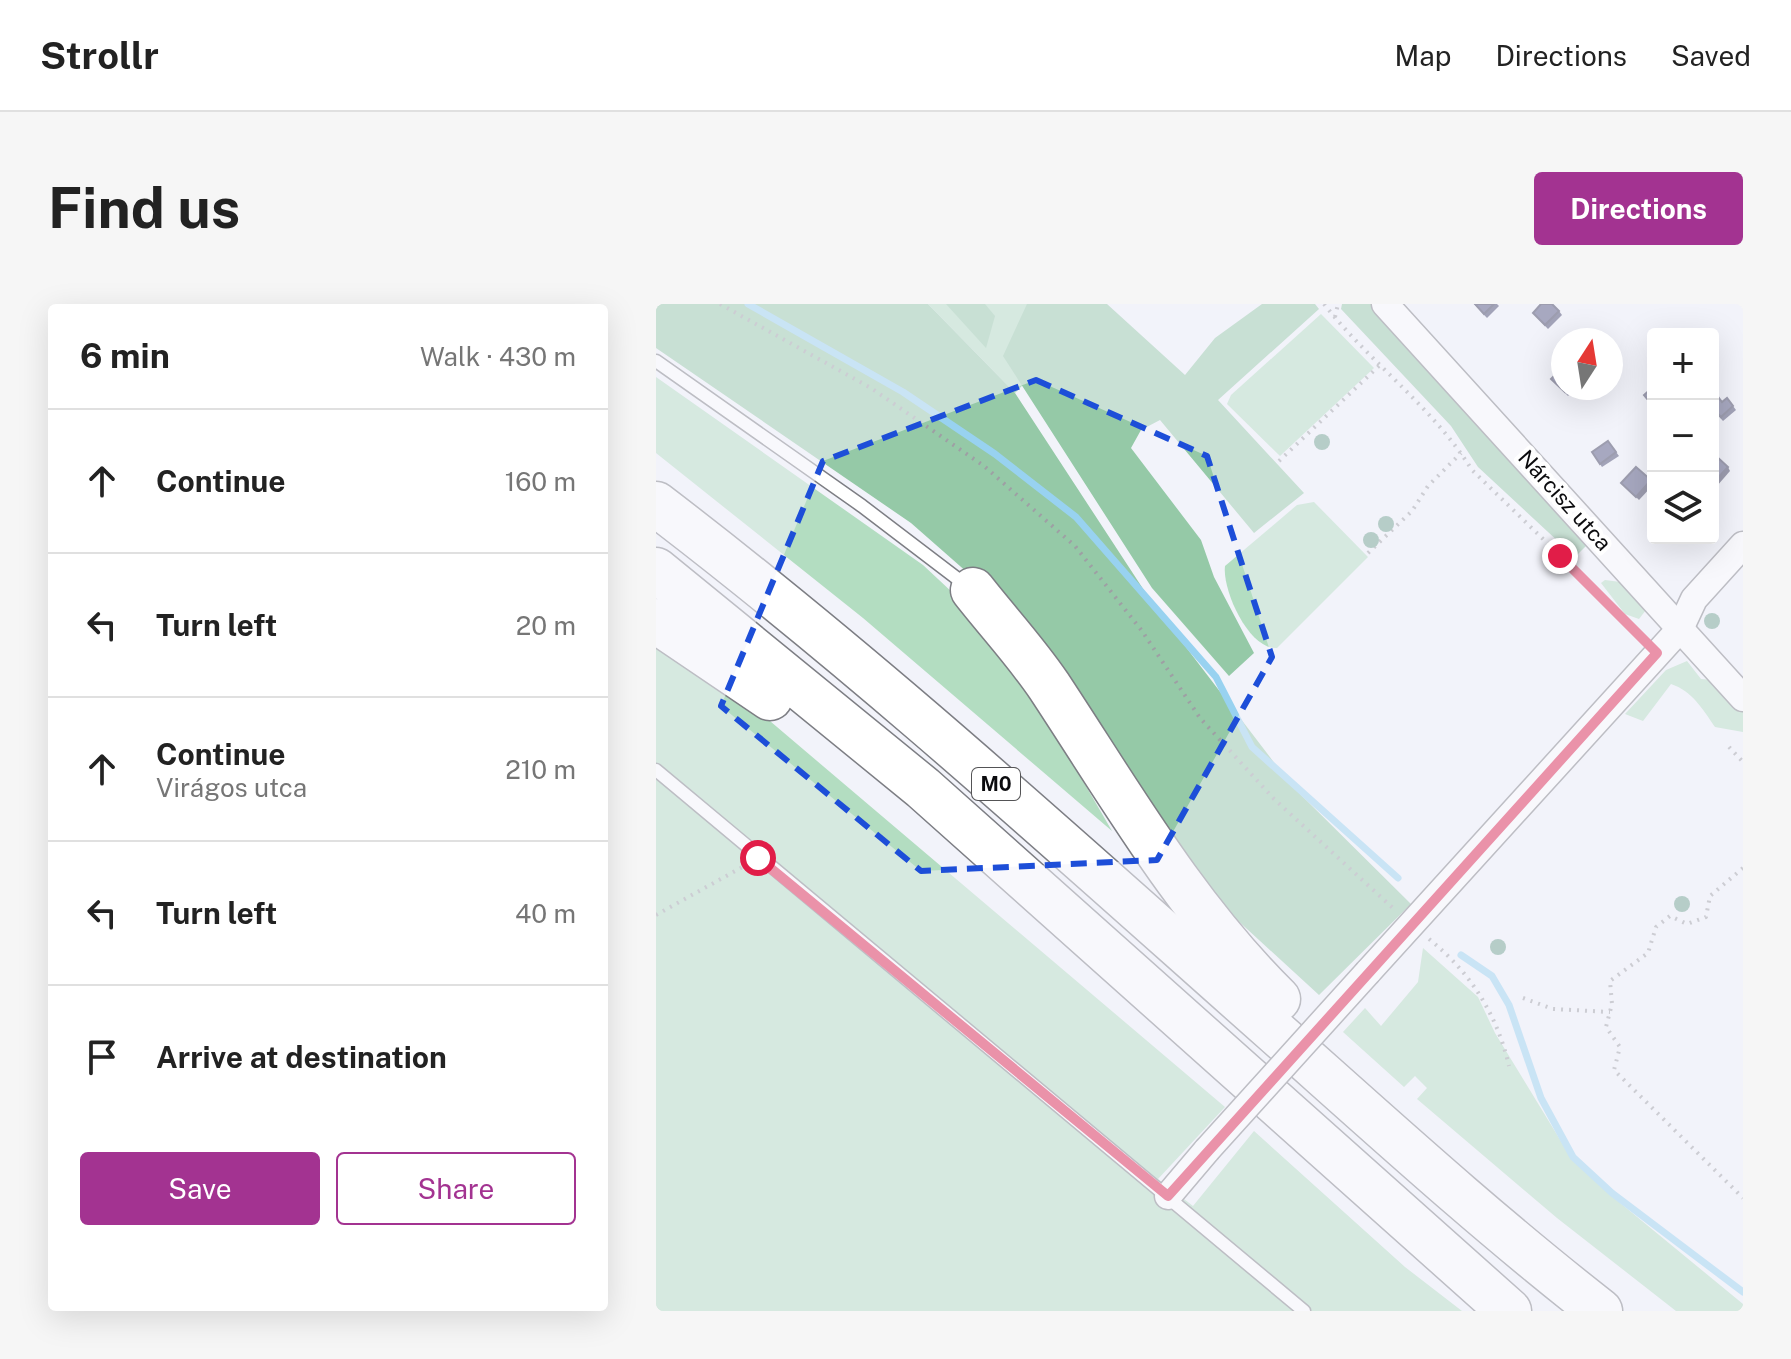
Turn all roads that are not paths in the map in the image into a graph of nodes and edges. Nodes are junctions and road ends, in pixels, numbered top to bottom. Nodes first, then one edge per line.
1 (1385, 304) edge
2 (656, 361) edge
3 (656, 504) edge
4 (1743, 545) edge
5 (656, 570) edge
6 (973, 590) joint
7 (656, 621) edge
8 (1680, 629) junction
9 (1743, 698) edge
10 (656, 770) edge
11 (923, 788) junction
12 (1325, 1076) junction
13 (1168, 1196) junction
14 (1304, 1311) edge
15 (1509, 1311) edge
16 (1600, 1311) edge

1 - 8 street, Nárcisz utca
2 - 6 lane
3 - 12 highway, M0
4 - 8 street
5 - 11 highway, M0
6 - 12 highway
7 - 11 highway
8 - 9 street, Nárcisz utca
8 - 13 street, bridge
10 - 13 lane
11 - 15 highway, M0
12 - 16 highway, M0
13 - 14 lane

